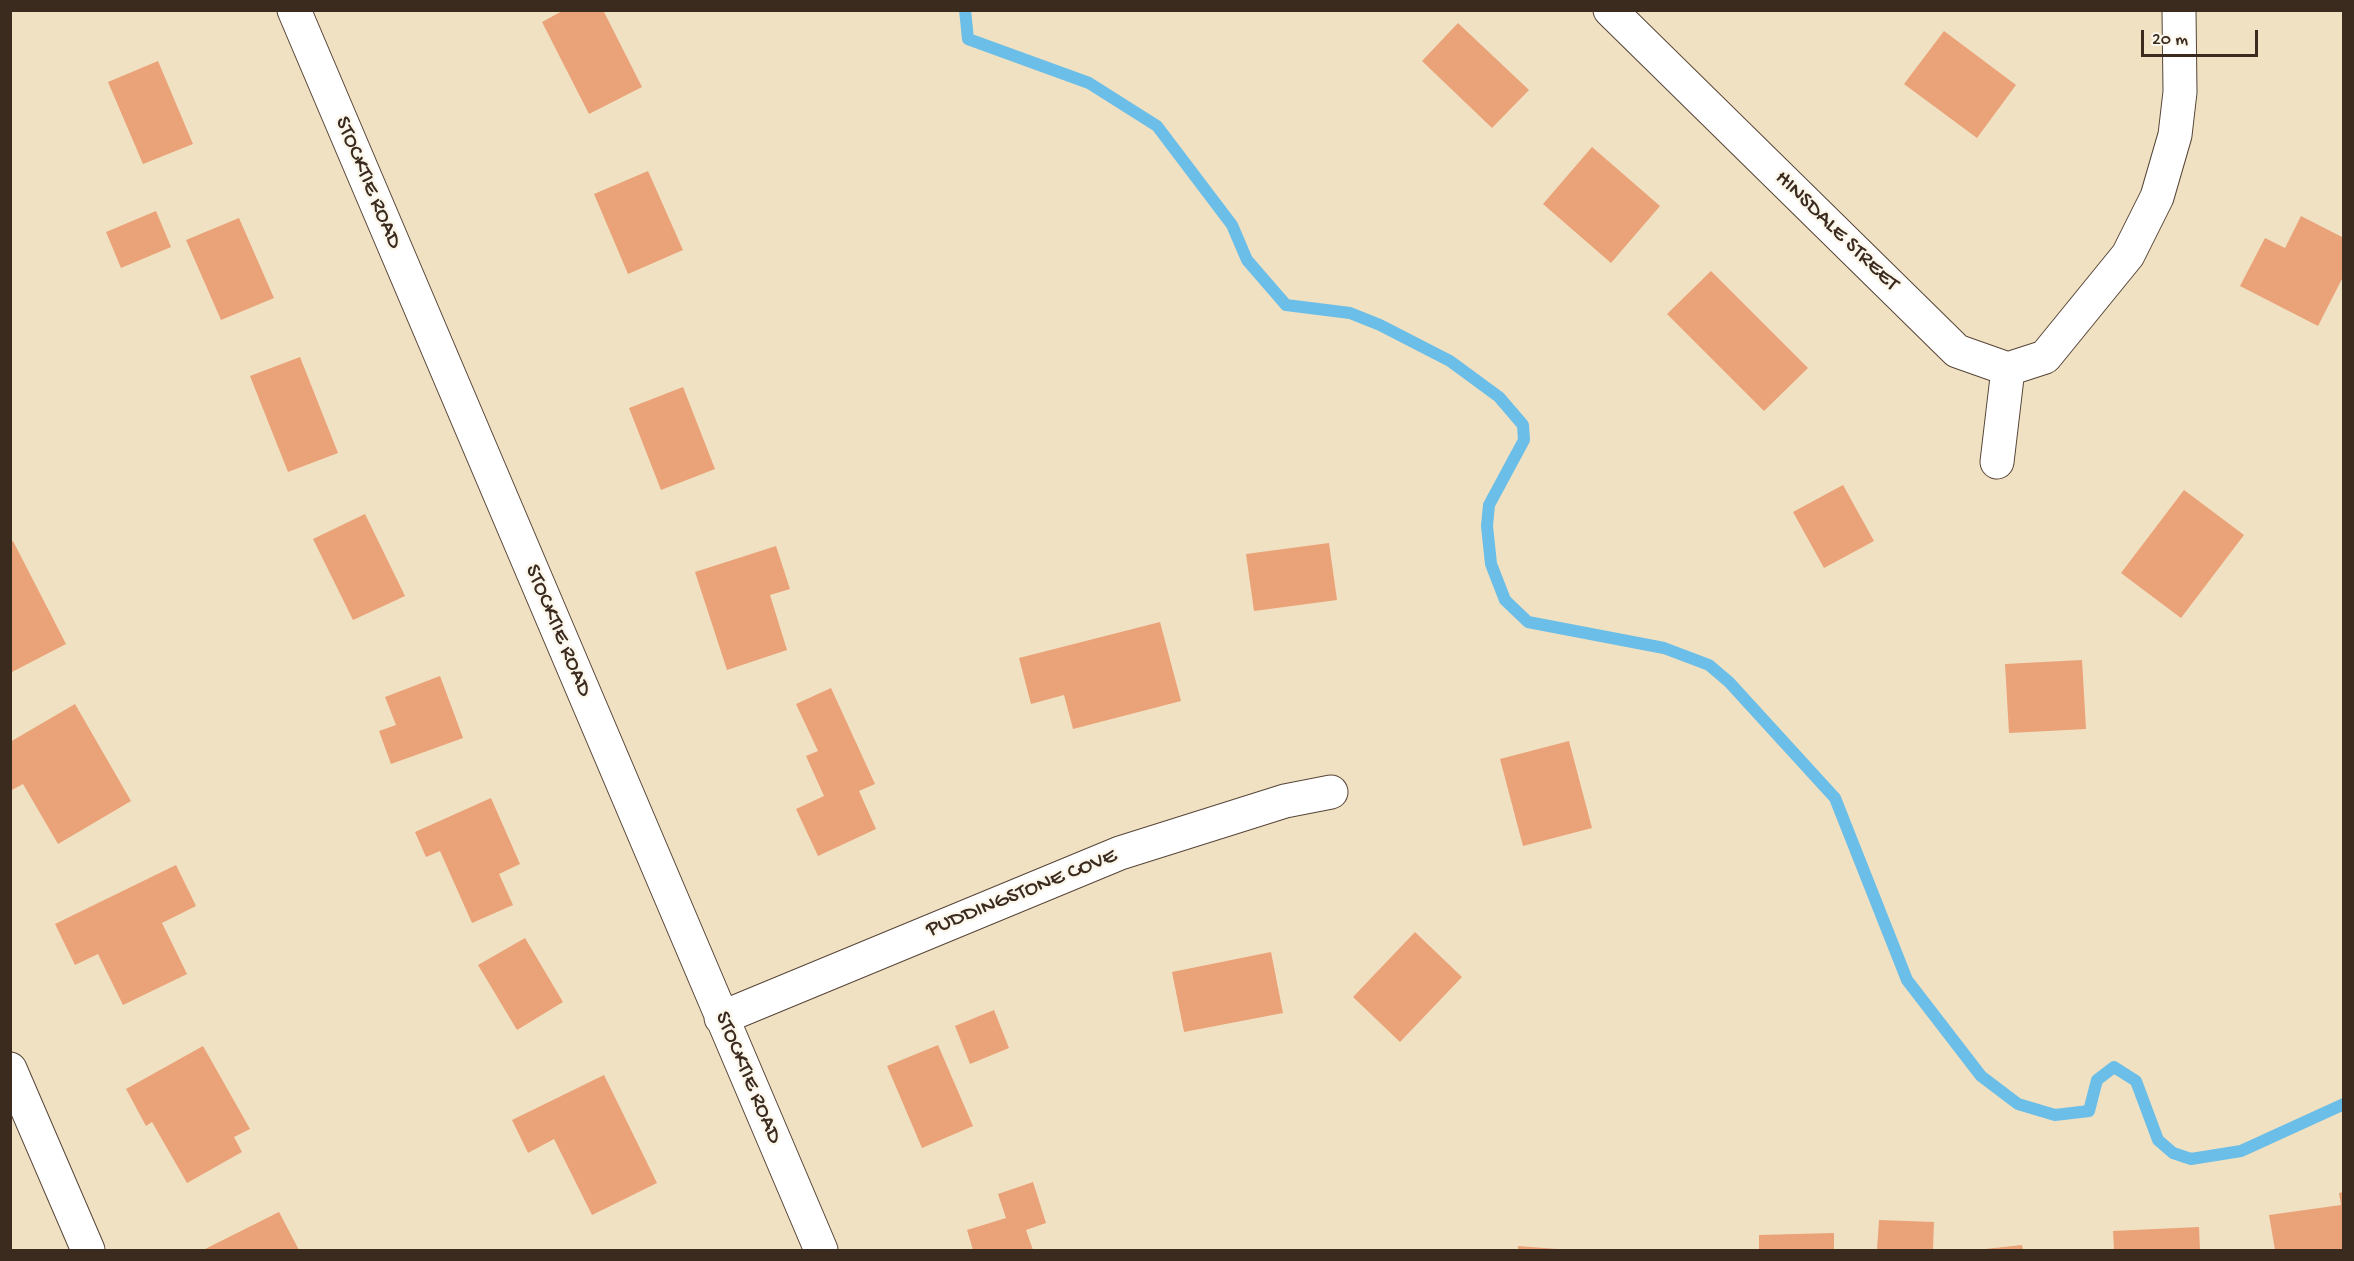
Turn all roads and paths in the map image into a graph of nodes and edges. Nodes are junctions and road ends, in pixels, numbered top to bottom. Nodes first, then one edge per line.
1 (294, 10) edge
2 (1610, 10) edge
3 (2179, 10) edge
4 (2008, 369) junction
5 (1997, 462) dead end
6 (1331, 792) dead end
7 (721, 1018) junction
8 (10, 1069) edge
9 (88, 1251) edge
10 (820, 1251) edge

1 - 7 street, STOCKTIE ROAD
2 - 4 street, HINSDALE STREET
3 - 4 street
4 - 5 street
6 - 7 street, PUDDINGSTONE COVE
7 - 10 street, STOCKTIE ROAD
8 - 9 street

